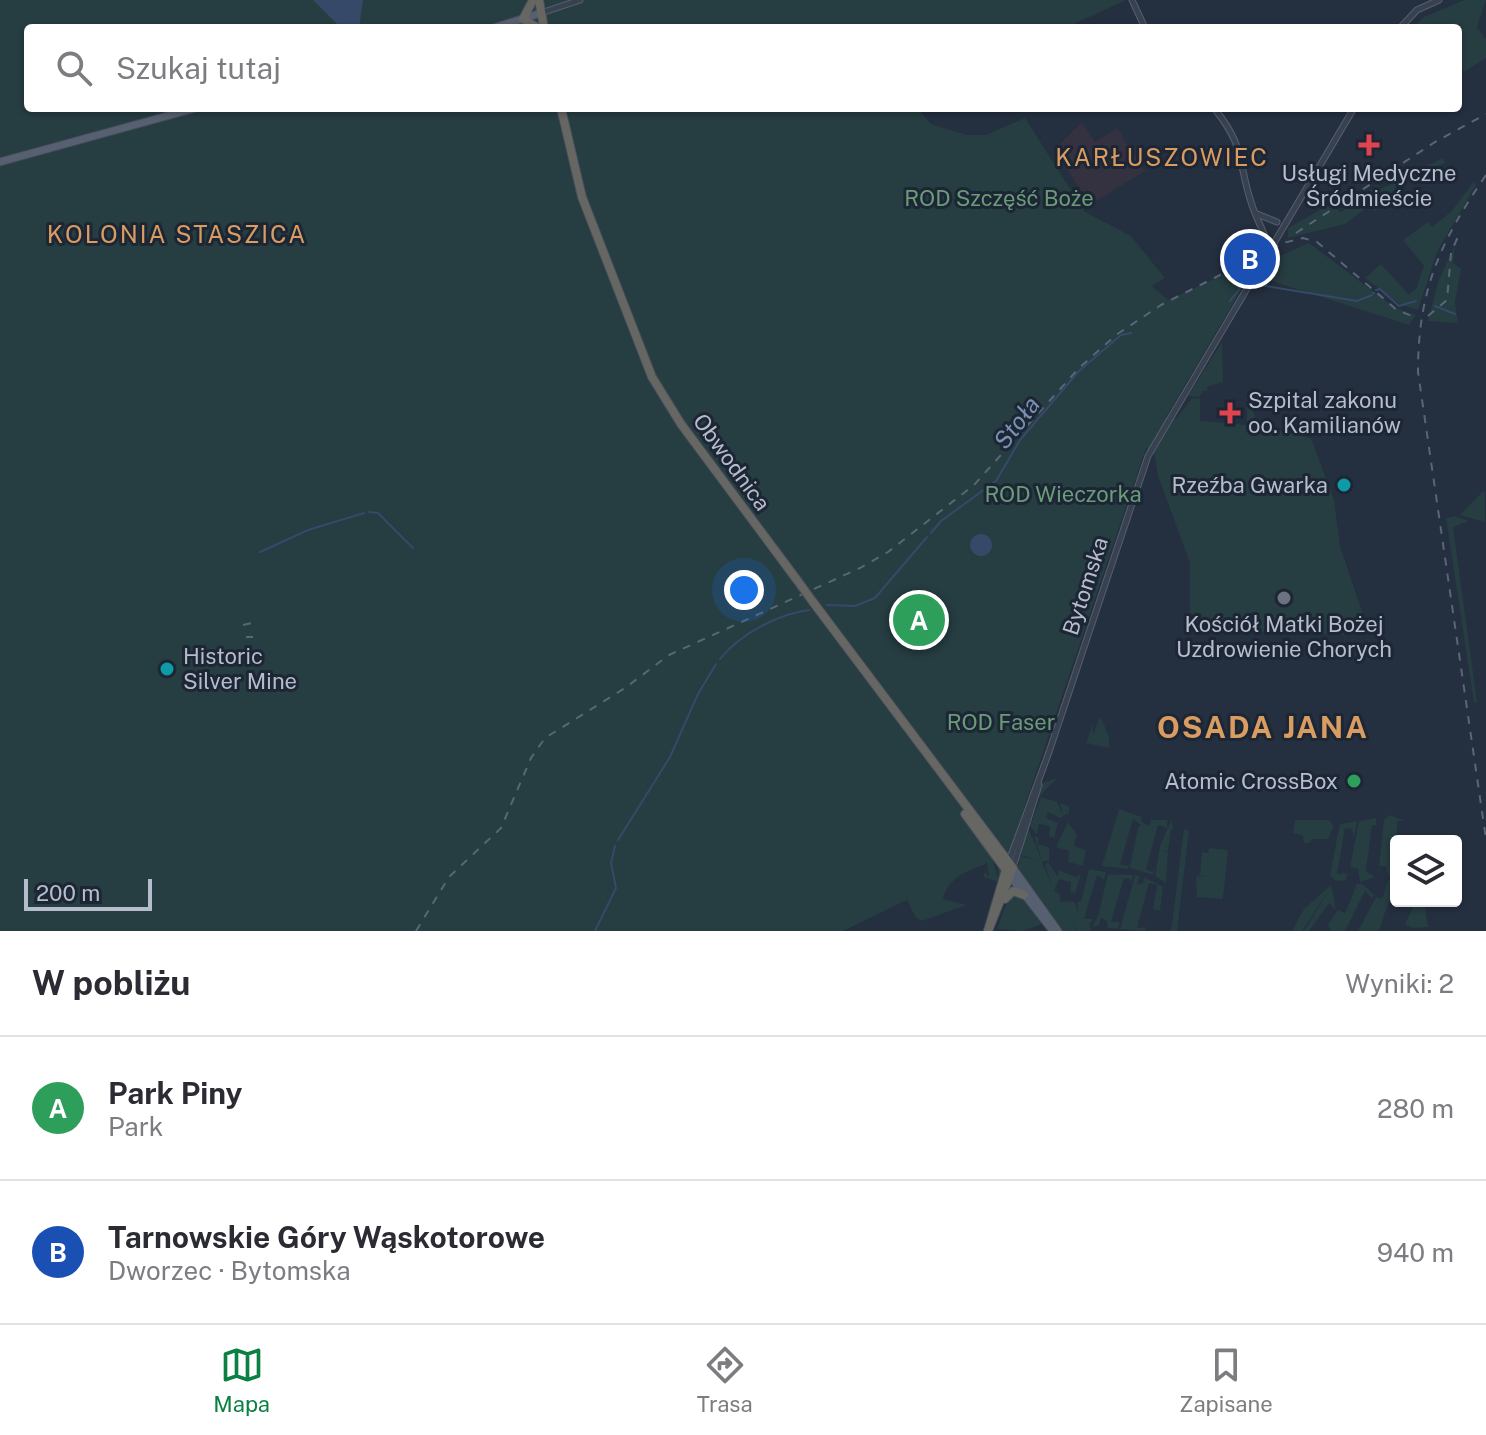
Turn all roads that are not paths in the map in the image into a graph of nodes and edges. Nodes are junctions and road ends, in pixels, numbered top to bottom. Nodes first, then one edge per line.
1 (535, 0) edge
2 (580, 0) edge
3 (1132, 0) edge
4 (1439, 0) edge
5 (539, 14) junction
6 (523, 19) junction
7 (506, 24) edge
8 (533, 24) edge
9 (540, 24) edge
10 (1143, 24) edge
11 (1404, 24) edge
12 (181, 112) edge
13 (560, 112) edge
14 (1217, 112) edge
15 (1352, 112) edge
16 (0, 162) edge
17 (1256, 213) junction
18 (1289, 215) junction
19 (1269, 221) junction
20 (1277, 222) junction
21 (1263, 226) junction
22 (1281, 228) junction
23 (1271, 238) junction
24 (934, 766) junction
25 (1041, 774) junction
26 (1015, 841) junction
27 (996, 846) junction
28 (1009, 869) junction
29 (1024, 895) junction
30 (1002, 902) junction
31 (988, 931) edge
32 (1055, 931) edge

1 - 5 highway
1 - 6 highway
2 - 5 street
3 - 10 street
4 - 11 street
5 - 6 main road
5 - 9 highway
6 - 7 main road
6 - 8 highway
12 - 16 main road
13 - 24 highway, Obwodnica, bridge
14 - 17 street, Bytomska
15 - 18 street
17 - 19 street
17 - 21 street, Bytomska
18 - 20 street
18 - 22 street
19 - 20 street
19 - 21 street
20 - 22 street
21 - 23 street, Bytomska
22 - 23 street
23 - 25 street, Bytomska
24 - 27 highway, Obwodnica
24 - 28 highway, Obwodnica
25 - 26 street, Bytomska
25 - 28 street, Bytomska
26 - 27 street
26 - 28 street, Bytomska
27 - 28 highway, Obwodnica
28 - 29 main road, Obwodnica
28 - 30 highway
28 - 31 highway
28 - 32 main road, Obwodnica
29 - 30 highway
29 - 32 main road, Obwodnica
30 - 31 highway

